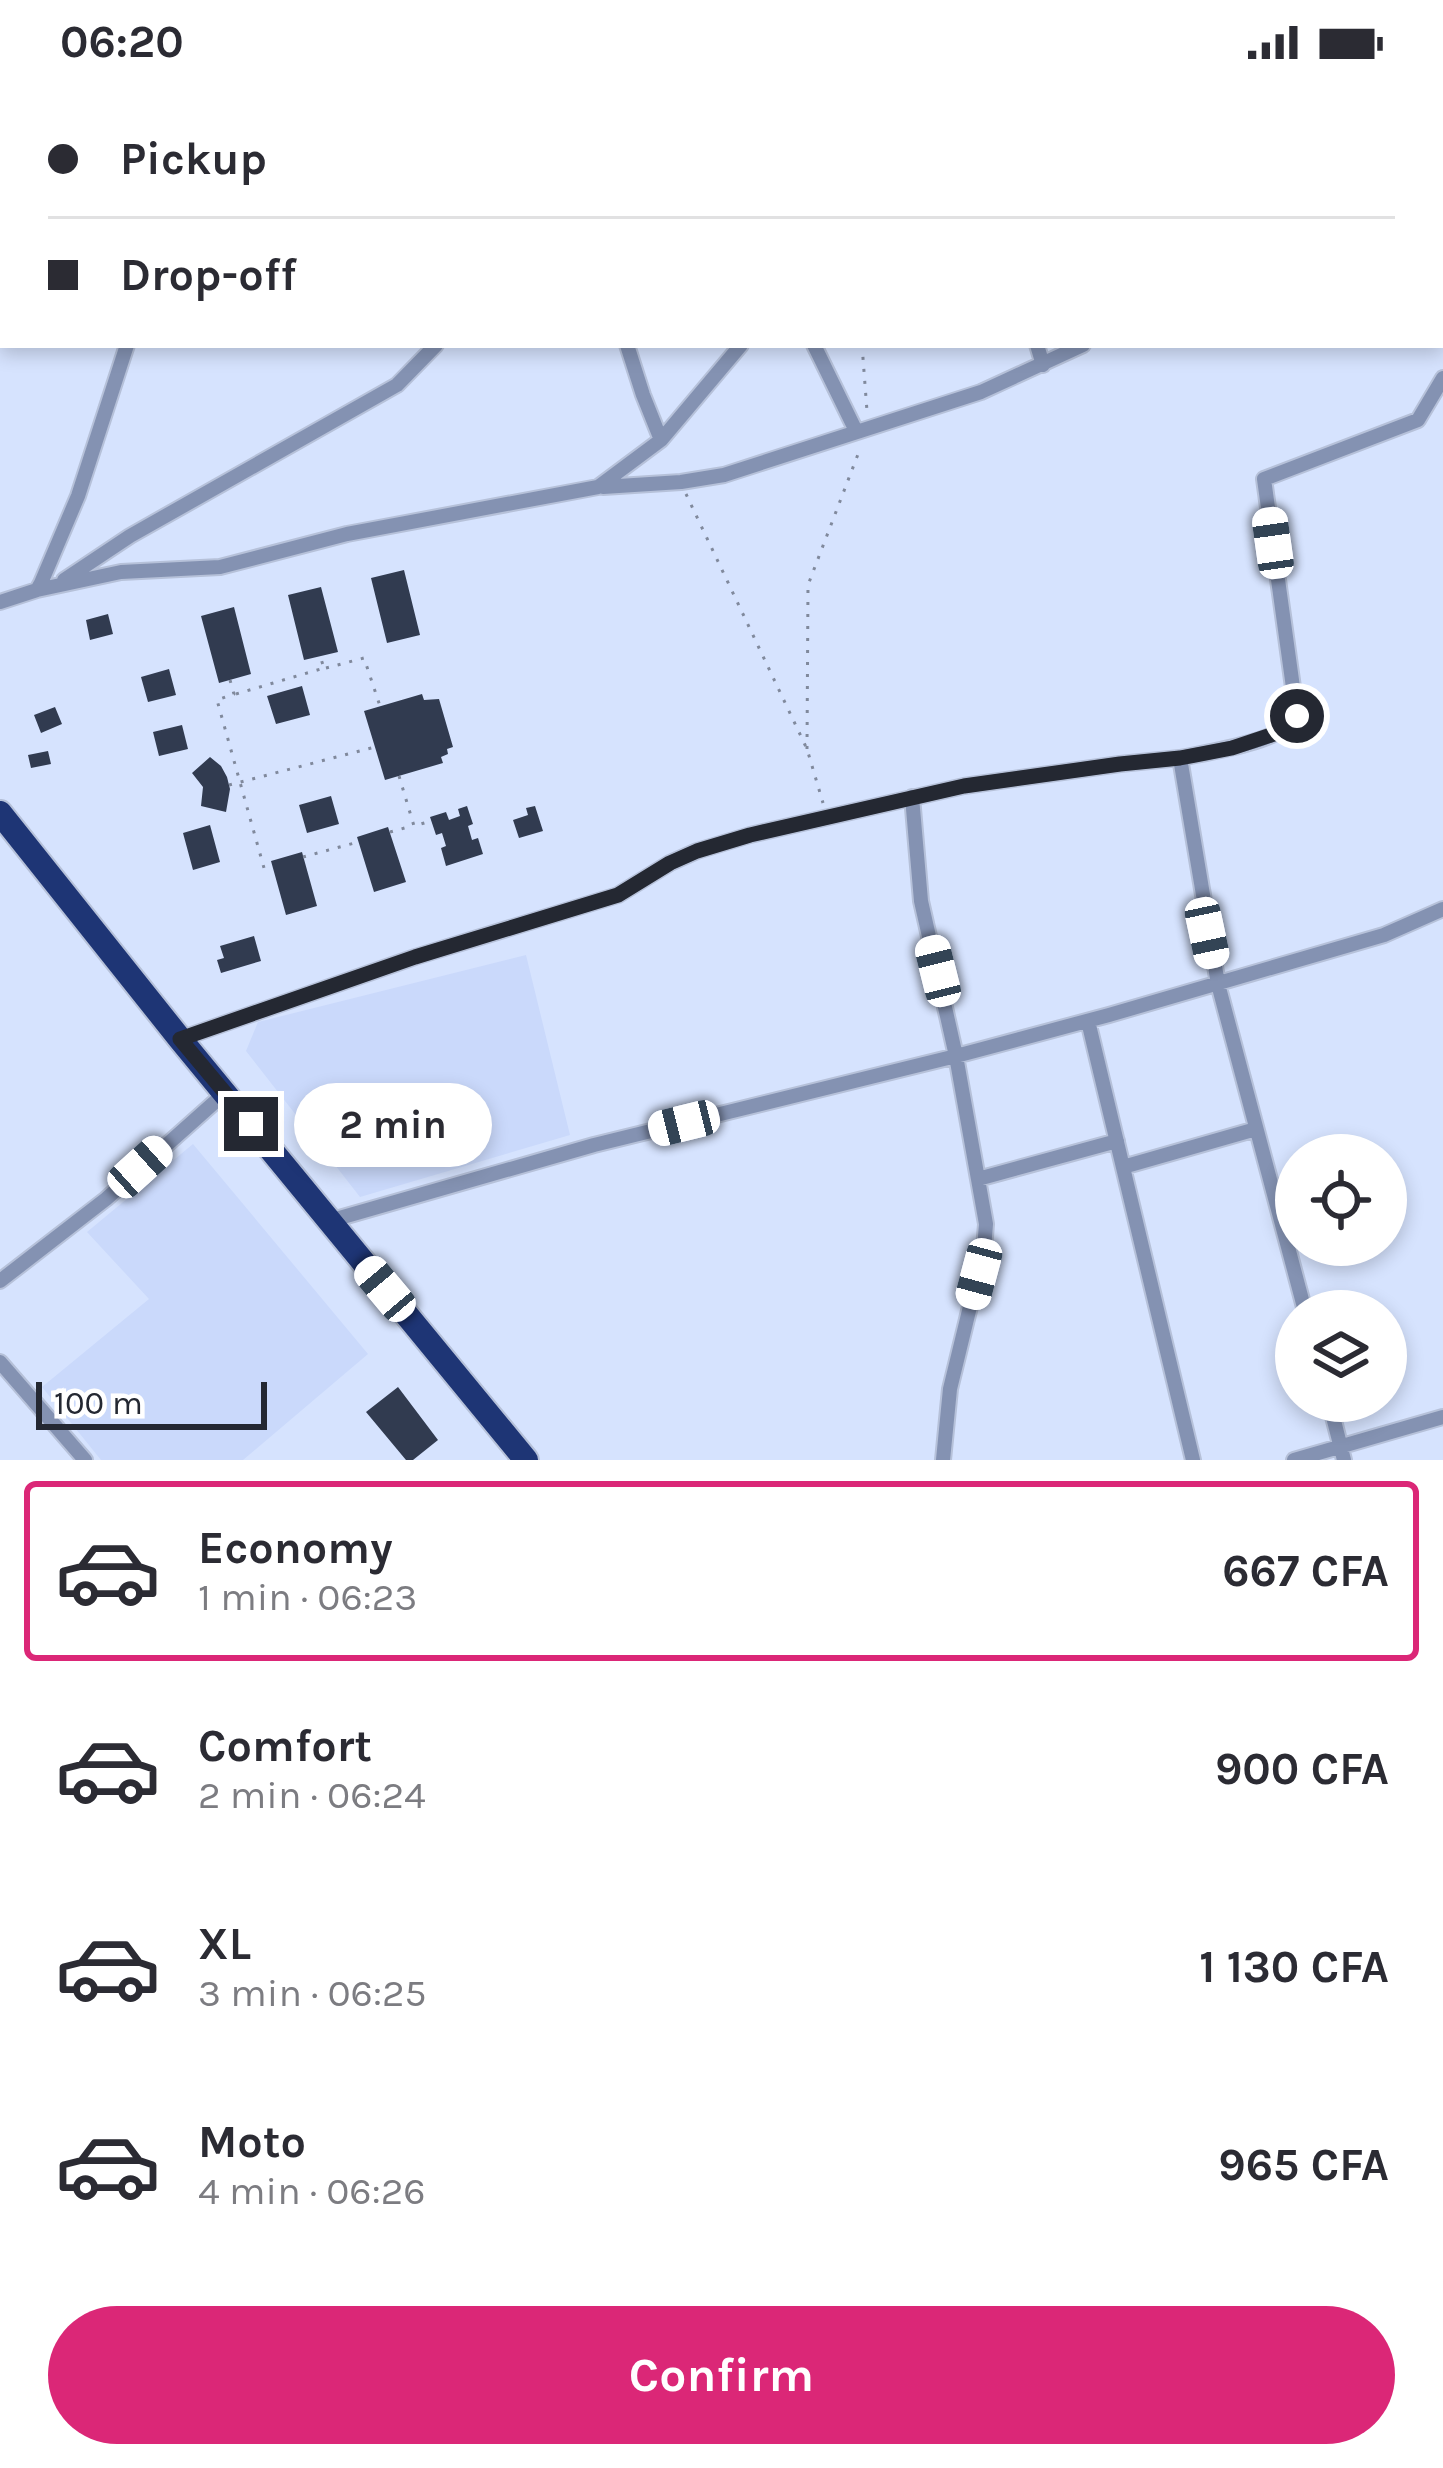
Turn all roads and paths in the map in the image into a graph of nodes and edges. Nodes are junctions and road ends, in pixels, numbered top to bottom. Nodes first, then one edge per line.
1 (126, 348) edge
2 (433, 348) edge
3 (628, 348) edge
4 (738, 348) edge
5 (816, 348) edge
6 (862, 348) edge
7 (1038, 348) edge
8 (1077, 348) edge
9 (1043, 365) junction
10 (1443, 378) edge
11 (1443, 409) edge
12 (1418, 420) junction
13 (862, 429) junction
14 (661, 440) junction
15 (681, 482) junction
16 (598, 487) junction
17 (55, 587) junction
18 (37, 590) junction
19 (0, 602) edge
20 (320, 656) dead end
21 (324, 668) junction
22 (230, 680) dead end
23 (234, 694) junction
24 (380, 706) dead end
25 (375, 748) dead end
26 (807, 749) junction
27 (1180, 758) junction
28 (399, 776) dead end
29 (241, 782) junction
30 (229, 785) dead end
31 (912, 797) junction
32 (0, 813) edge
33 (827, 816) junction
34 (431, 821) dead end
35 (414, 826) junction
36 (390, 832) dead end
37 (358, 842) dead end
38 (303, 857) dead end
39 (273, 868) dead end
40 (1443, 909) edge
41 (1218, 984) junction
42 (1088, 1021) junction
43 (180, 1039) junction
44 (956, 1056) junction
45 (226, 1092) junction
46 (1256, 1129) junction
47 (1117, 1141) junction
48 (1123, 1167) junction
49 (978, 1179) junction
50 (329, 1220) junction
51 (0, 1281) edge
52 (1299, 1290) edge
53 (0, 1362) edge
54 (1443, 1417) edge
55 (1334, 1422) edge
56 (1342, 1454) edge
57 (85, 1460) edge
58 (526, 1460) edge
59 (943, 1460) edge
60 (1193, 1460) edge
61 (1294, 1460) edge

1 - 18 street
2 - 17 street
3 - 14 street
4 - 14 street
5 - 13 street
6 - 13 path
7 - 9 street
8 - 9 street
9 - 13 street
10 - 12 street
11 - 12 street
12 - 27 street
13 - 15 street
13 - 26 path
14 - 16 street
15 - 16 street
15 - 26 path
16 - 17 street
17 - 18 street
18 - 19 street
20 - 21 path
21 - 23 path
21 - 24 path
22 - 23 path
23 - 29 path
25 - 29 path
26 - 33 path
27 - 31 street
27 - 41 street
28 - 35 path
29 - 30 path
29 - 39 path
31 - 33 street
31 - 44 street
32 - 43 highway
33 - 43 street
34 - 35 path
35 - 36 path
37 - 38 path
40 - 41 street
41 - 42 street
41 - 46 street
42 - 44 street
42 - 47 street
43 - 45 highway
44 - 49 street
44 - 50 street
45 - 50 highway
45 - 51 street
46 - 48 street
46 - 52 street
47 - 48 street
47 - 49 street
48 - 60 street
49 - 59 street
50 - 58 highway
53 - 57 street
54 - 56 street
55 - 56 street
56 - 61 street

